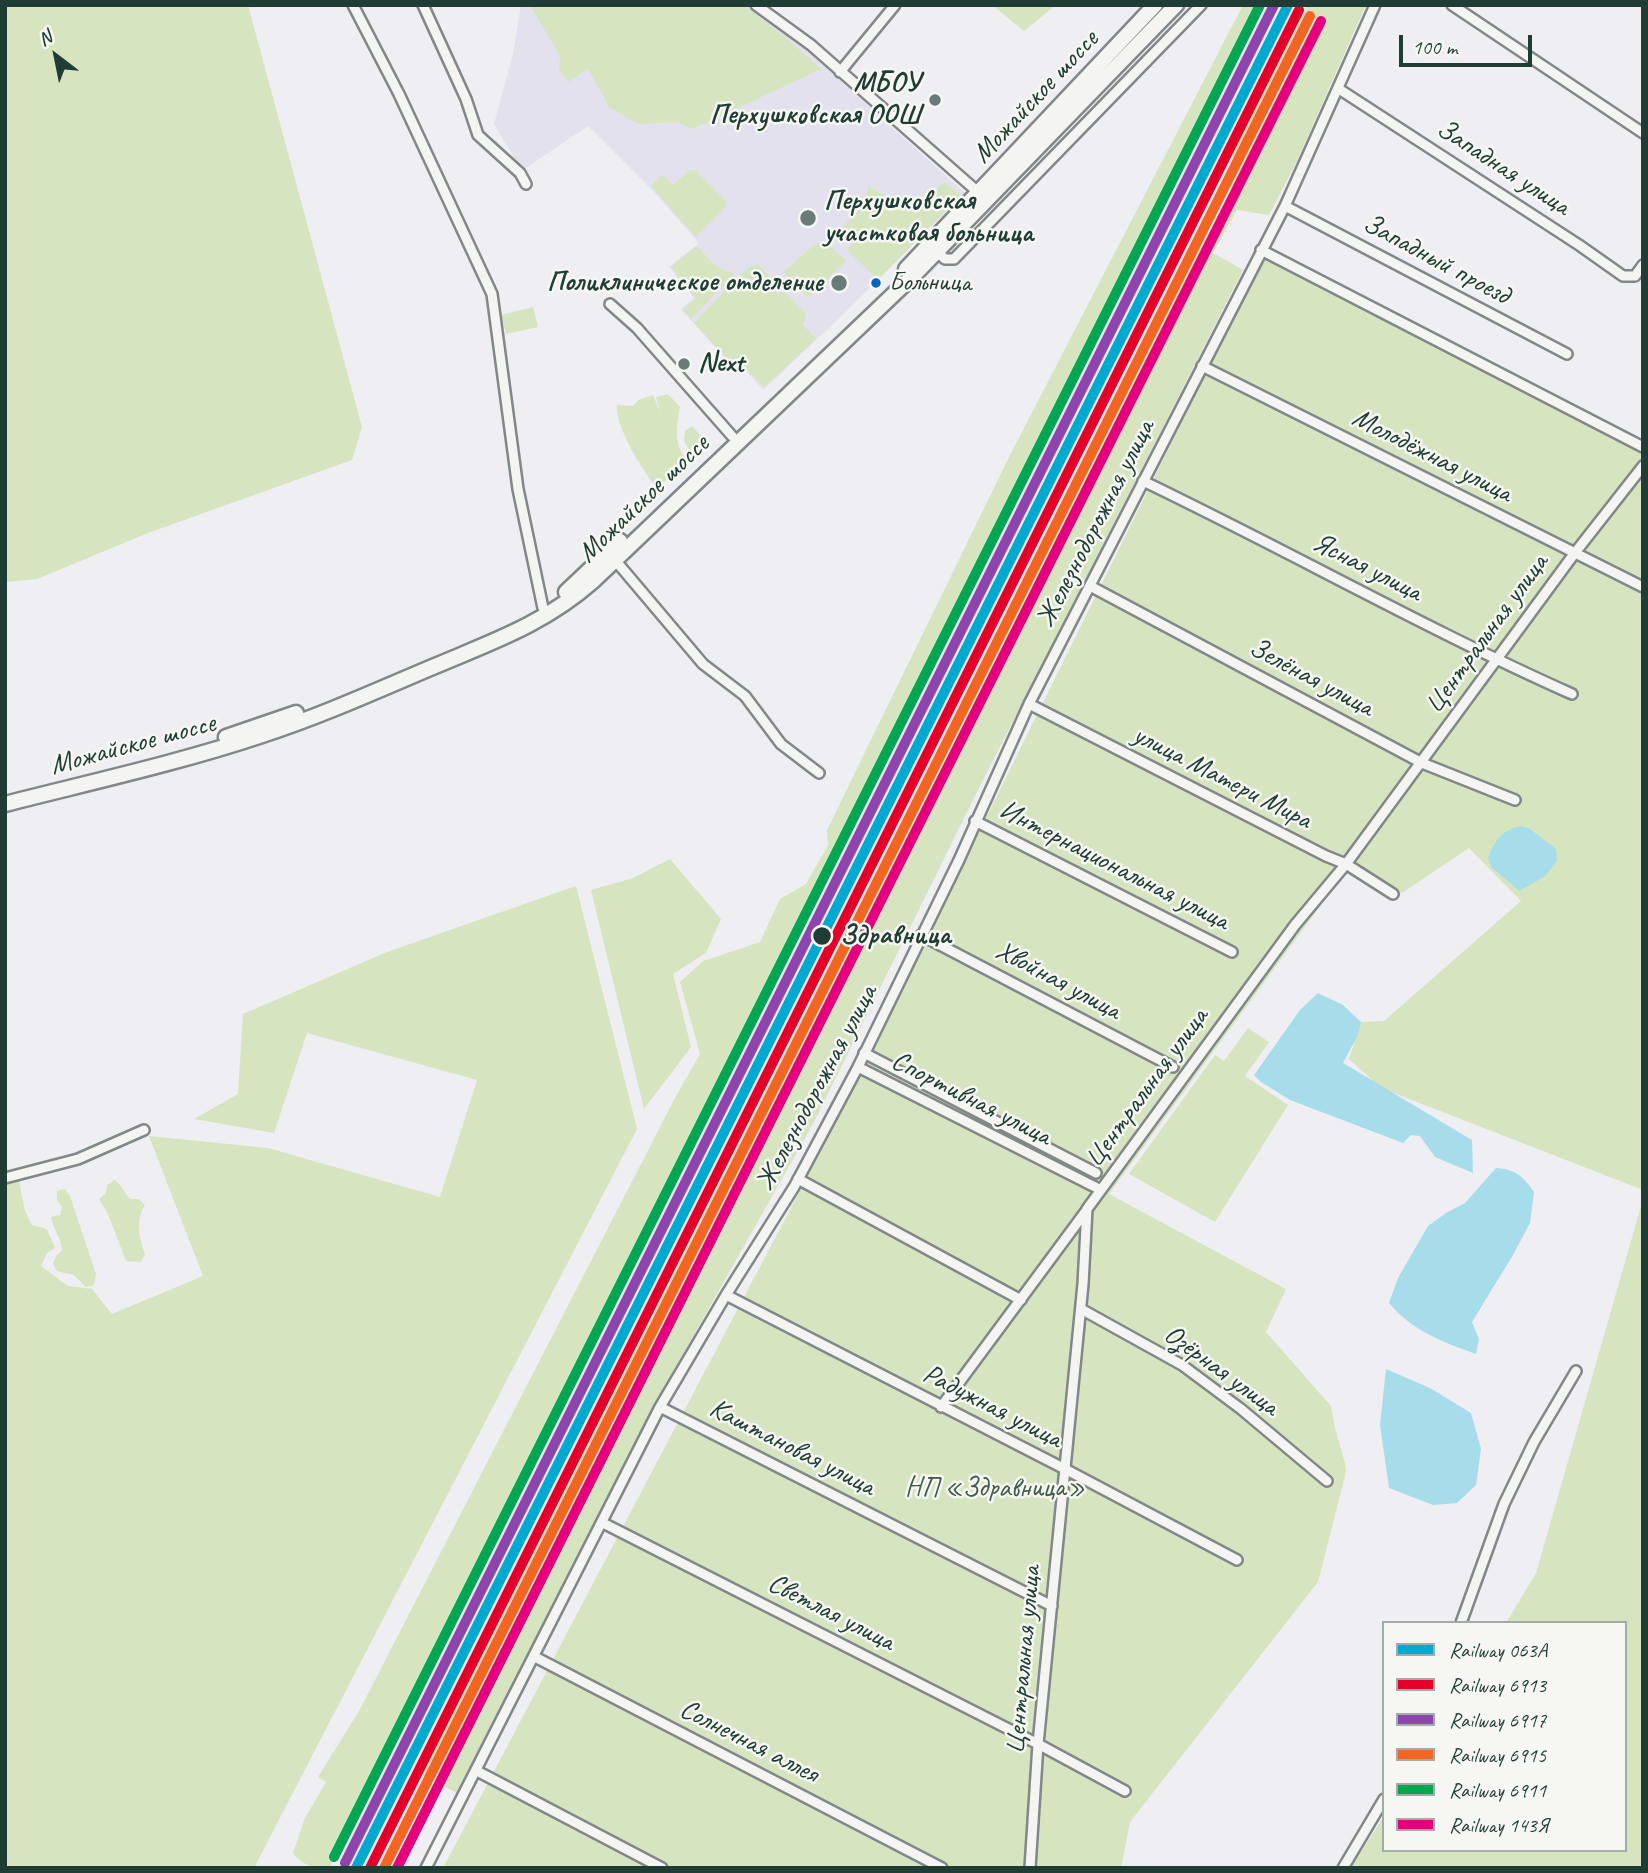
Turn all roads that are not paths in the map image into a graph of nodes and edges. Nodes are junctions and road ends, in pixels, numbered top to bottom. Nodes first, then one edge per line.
1 (352, 5) edge
2 (423, 5) edge
3 (756, 5) edge
4 (895, 5) edge
5 (1155, 5) edge
6 (1176, 5) edge
7 (1200, 5) edge
8 (1375, 5) edge
9 (1452, 5) edge
10 (840, 72) junction
11 (1339, 89) junction
12 (1643, 134) edge
13 (526, 184) dead end
14 (979, 193) junction
15 (1285, 206) junction
16 (1261, 250) junction
17 (937, 252) junction
18 (1642, 267) edge
19 (610, 304) dead end
20 (1567, 354) dead end
21 (1202, 366) junction
22 (732, 436) junction
23 (1643, 447) edge
24 (1643, 466) edge
25 (1143, 481) junction
26 (1574, 554) junction
27 (615, 560) junction
28 (1090, 586) junction
29 (1643, 587) edge
30 (542, 608) junction
31 (1496, 660) junction
32 (1572, 694) dead end
33 (1029, 704) junction
34 (1422, 763) junction
35 (819, 773) dead end
36 (5, 794) edge
37 (1515, 800) dead end
38 (5, 804) edge
39 (975, 821) junction
40 (1346, 864) junction
41 (1393, 894) dead end
42 (921, 934) junction
43 (1232, 952) dead end
44 (864, 1053) junction
45 (858, 1067) junction
46 (1173, 1067) dead end
47 (144, 1130) dead end
48 (1096, 1173) dead end
49 (5, 1178) edge
50 (798, 1179) junction
51 (1101, 1190) junction
52 (1087, 1209) junction
53 (726, 1295) junction
54 (1021, 1300) junction
55 (1081, 1309) junction
56 (1576, 1371) dead end
57 (660, 1407) junction
58 (941, 1407) junction
59 (1065, 1469) junction
60 (1327, 1482) dead end
61 (603, 1523) junction
62 (1237, 1560) dead end
63 (1052, 1606) junction
64 (1462, 1621) edge
65 (534, 1657) junction
66 (1038, 1744) junction
67 (477, 1771) junction
68 (1125, 1791) dead end
69 (1382, 1803) edge
70 (426, 1868) edge
71 (662, 1868) edge
72 (942, 1868) edge
73 (1030, 1868) edge
74 (1343, 1868) edge

1 - 30 street
2 - 13 street
3 - 10 street
4 - 10 street
5 - 14 main road, Можайское шоссе
6 - 17 main road, Можайское шоссе
7 - 17 street
8 - 11 street, Железнодорожная улица
9 - 12 street
10 - 14 street
11 - 15 street, Железнодорожная улица
11 - 18 street, Западная улица
14 - 22 main road, Можайское шоссе
15 - 16 street, Железнодорожная улица
15 - 20 street, Западный проезд
16 - 21 street, Железнодорожная улица
16 - 23 street
17 - 27 main road, Можайское шоссе
19 - 22 street
21 - 25 street, Железнодорожная улица
21 - 26 street, Молодёжная улица
22 - 30 main road, Можайское шоссе
24 - 26 street, Центральная улица
25 - 28 street, Железнодорожная улица
25 - 31 street, Ясная улица
26 - 29 street, Молодёжная улица
26 - 31 street, Центральная улица
27 - 35 street
27 - 38 main road, Можайское шоссе
28 - 33 street, Железнодорожная улица
28 - 34 street, Зелёная улица
30 - 36 main road, Можайское шоссе
31 - 32 street, Ясная улица
31 - 34 street, Центральная улица
33 - 39 street, Железнодорожная улица
33 - 40 street, улица Матери Мира
34 - 37 street, Зелёная улица
34 - 40 street, Центральная улица
39 - 42 street, Железнодорожная улица
39 - 43 street, Интернациональная улица
40 - 41 street, улица Матери Мира
40 - 51 street, Центральная улица
42 - 44 street, Железнодорожная улица
42 - 46 street, Хвойная улица
44 - 45 street, Железнодорожная улица
44 - 48 street
45 - 50 street, Железнодорожная улица
45 - 51 street, Спортивная улица
47 - 49 street
50 - 53 street, Железнодорожная улица
50 - 54 street
51 - 52 street, Центральная улица
52 - 54 street
52 - 55 street, Центральная улица
53 - 57 street, Железнодорожная улица
53 - 58 street, Радужная улица
54 - 58 street
55 - 59 street, Центральная улица
55 - 60 street, Озёрная улица
56 - 64 street
57 - 61 street, Железнодорожная улица
57 - 63 street, Каштановая улица
58 - 59 street, Радужная улица
59 - 62 street, Радужная улица
59 - 63 street, Центральная улица
61 - 65 street, Железнодорожная улица
61 - 66 street, Светлая улица
63 - 66 street, Центральная улица
65 - 67 street, Железнодорожная улица
65 - 72 street, Солнечная аллея
66 - 68 street, Светлая улица
66 - 73 street, Центральная улица
67 - 70 street, Железнодорожная улица
67 - 71 street
69 - 74 street

